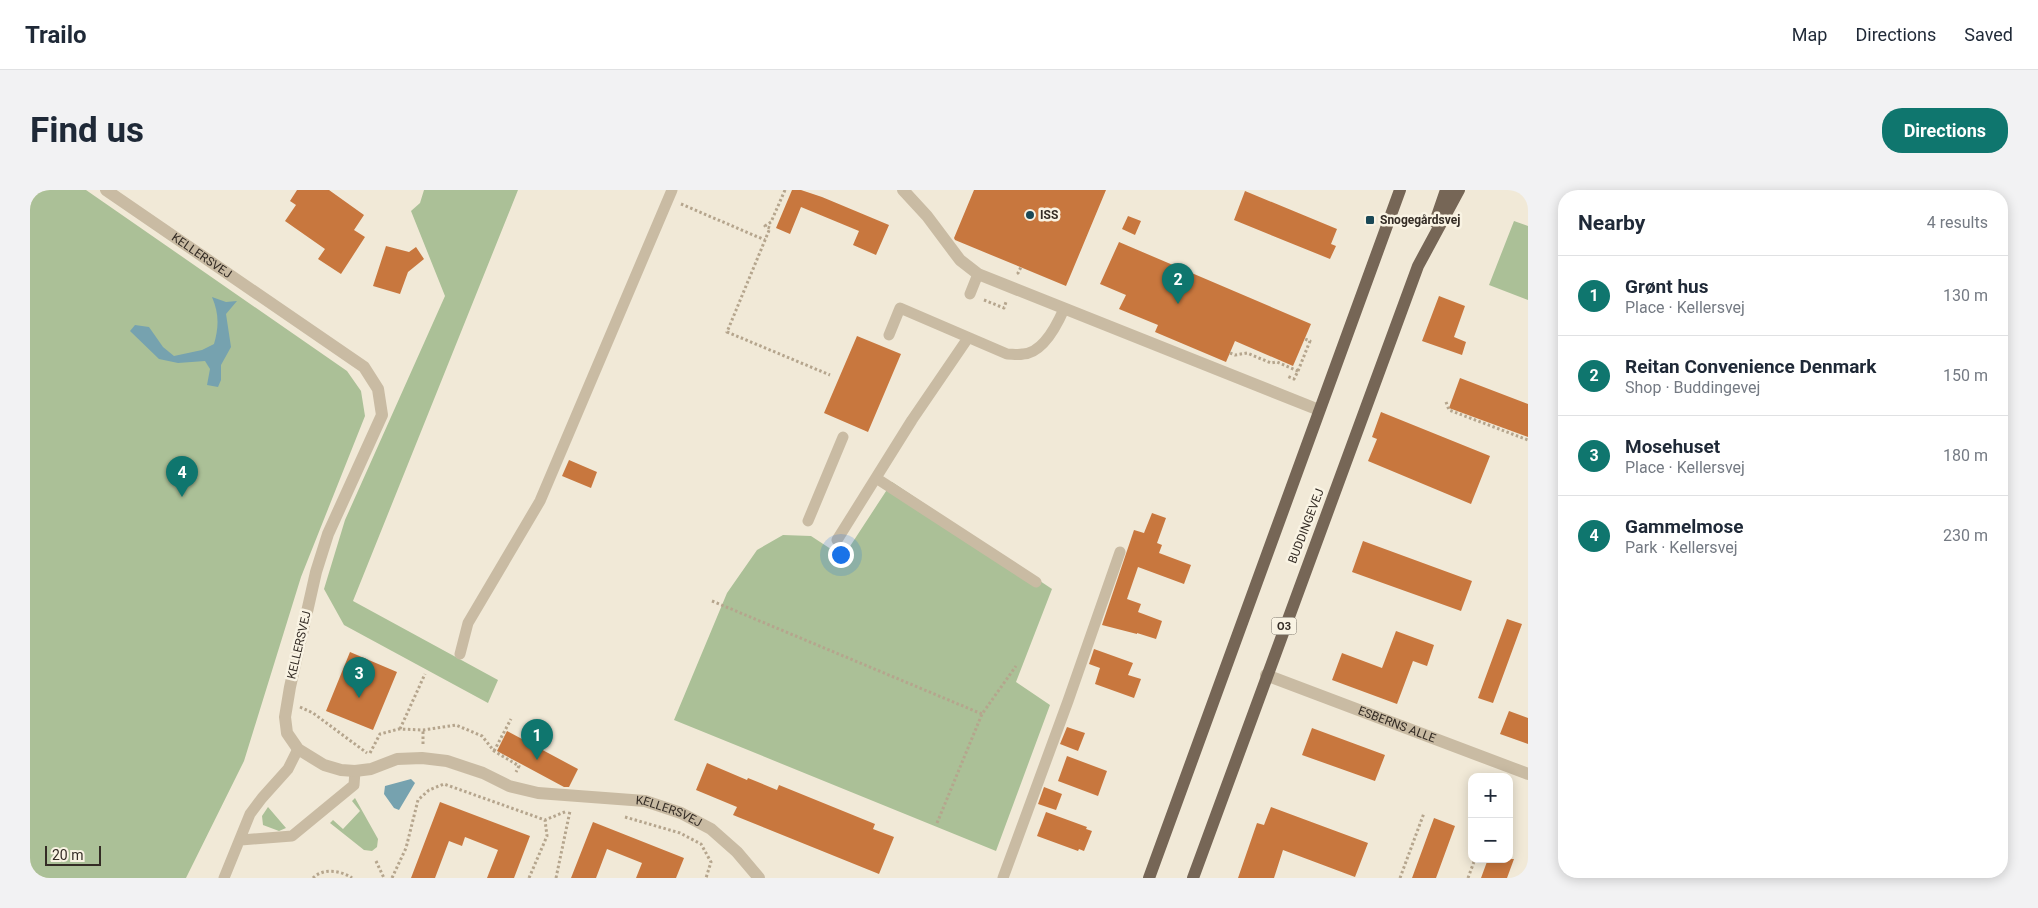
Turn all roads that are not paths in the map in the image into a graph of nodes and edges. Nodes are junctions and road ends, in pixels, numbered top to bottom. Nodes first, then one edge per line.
1 (106, 190) edge
2 (903, 190) edge
3 (1400, 190) edge
4 (1446, 190) edge
5 (1460, 190) edge
6 (670, 194) edge
7 (1428, 243) junction
8 (978, 274) junction
9 (970, 294) road end
10 (1064, 309) junction
11 (889, 335) dead end
12 (968, 338) junction
13 (1319, 410) junction
14 (843, 437) dead end
15 (876, 478) junction
16 (808, 521) dead end
17 (837, 540) dead end
18 (1120, 552) dead end
19 (1036, 582) dead end
20 (460, 654) dead end
21 (1266, 675) junction
22 (298, 749) junction
23 (355, 771) junction
24 (1528, 774) edge
25 (241, 840) junction
26 (224, 878) edge
27 (760, 878) edge
28 (1003, 878) edge
29 (1149, 878) edge
30 (1193, 878) edge

1 - 22 street, KELLERSVEJ
2 - 8 street
3 - 13 main road, BUDDINGEVEJ
4 - 7 main road
5 - 7 main road, BUDDINGEVEJ / O3
6 - 20 lane
7 - 21 main road, BUDDINGEVEJ / O3
8 - 9 lane
8 - 10 street
10 - 12 lane
10 - 13 street
11 - 12 lane
12 - 15 lane
13 - 29 main road, BUDDINGEVEJ
14 - 16 lane
15 - 17 lane
15 - 19 lane
18 - 28 lane
21 - 24 street, ESBERNS ALLE
21 - 30 main road, BUDDINGEVEJ / O3
22 - 23 street, KELLERSVEJ
22 - 25 lane
23 - 25 lane
23 - 27 street, KELLERSVEJ
25 - 26 lane

